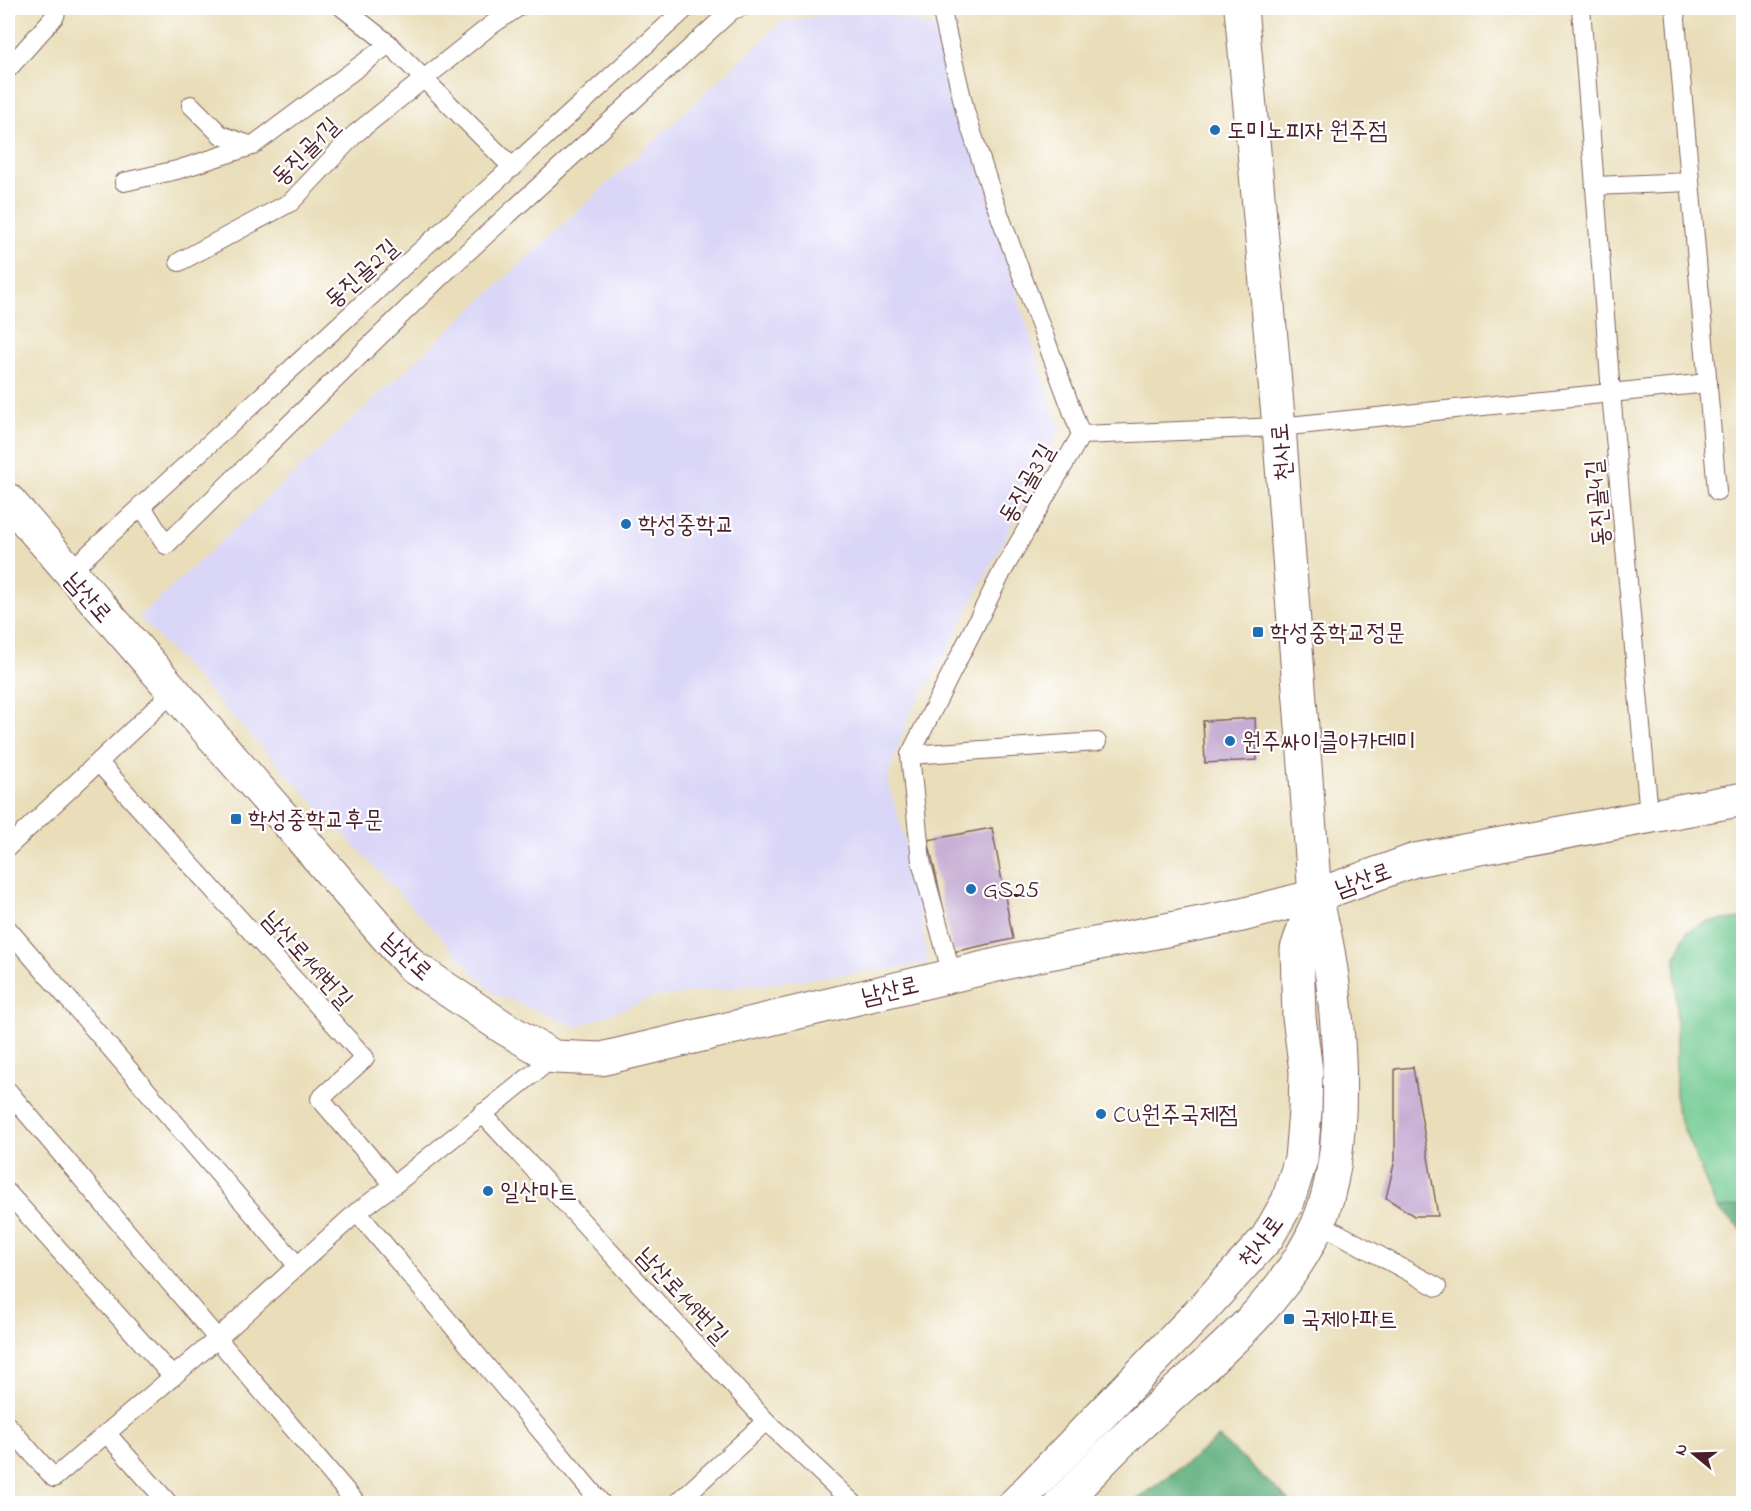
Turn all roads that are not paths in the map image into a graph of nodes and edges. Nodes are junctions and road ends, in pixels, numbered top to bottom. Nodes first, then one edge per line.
1 (57, 8) edge
2 (343, 8) edge
3 (517, 8) edge
4 (686, 8) edge
5 (739, 8) edge
6 (941, 8) edge
7 (1241, 8) edge
8 (1581, 8) edge
9 (1675, 8) edge
10 (389, 44) junction
11 (8, 69) edge
12 (425, 80) junction
13 (191, 105) dead end
14 (252, 146) junction
15 (513, 168) junction
16 (124, 182) dead end
17 (1690, 182) junction
18 (1595, 186) junction
19 (178, 262) dead end
20 (1708, 383) junction
21 (1611, 393) junction
22 (1279, 427) junction
23 (1081, 435) junction
24 (1717, 491) dead end
25 (8, 501) edge
26 (141, 505) junction
27 (68, 573) junction
28 (172, 693) junction
29 (1097, 742) dead end
30 (910, 755) junction
31 (99, 763) junction
32 (1743, 799) edge
33 (1649, 815) junction
34 (8, 847) edge
35 (1315, 896) junction
36 (8, 929) edge
37 (952, 975) junction
38 (554, 1057) junction
39 (8, 1091) edge
40 (482, 1113) junction
41 (394, 1185) junction
42 (8, 1193) edge
43 (1288, 1201) junction
44 (357, 1212) junction
45 (1319, 1223) junction
46 (297, 1265) junction
47 (1437, 1287) dead end
48 (217, 1339) junction
49 (173, 1377) junction
50 (766, 1420) junction
51 (8, 1426) edge
52 (107, 1434) junction
53 (169, 1503) edge
54 (357, 1503) edge
55 (602, 1503) edge
56 (676, 1503) edge
57 (854, 1503) edge
58 (1015, 1503) edge
59 (1061, 1503) edge

1 - 11 lane
2 - 10 lane
3 - 12 lane, 동진골1길
4 - 15 lane, 동진골2길
5 - 26 lane
6 - 23 lane, 동진골3길
7 - 22 street, 천사로
8 - 18 lane, 동진골4길
9 - 17 lane
10 - 12 lane
10 - 14 lane, 동진골1길
12 - 15 lane
12 - 19 lane, 동진골1길
13 - 14 lane
14 - 16 lane, 동진골1길
15 - 26 lane, 동진골2길
17 - 18 lane
17 - 20 lane
18 - 21 lane, 동진골4길
20 - 21 lane
20 - 24 lane
21 - 22 lane
21 - 33 lane, 동진골4길
22 - 23 lane
22 - 35 street, 천사로
23 - 30 lane, 동진골3길
25 - 27 street, 남산로
26 - 27 lane, 동진골2길
27 - 28 street, 남산로
28 - 31 lane
28 - 38 street, 남산로
29 - 30 lane
30 - 37 lane
31 - 34 lane
31 - 41 lane, 남산로149번길
32 - 33 street, 남산로
33 - 35 street, 남산로
35 - 37 street, 남산로
35 - 43 street, 천사로
35 - 45 street, 천사로
36 - 46 lane
37 - 38 street, 남산로
38 - 40 lane
39 - 48 lane
40 - 41 lane
40 - 50 lane, 남산로149번길
41 - 44 lane
42 - 49 lane
43 - 45 street
43 - 58 street, 천사로
44 - 46 lane
44 - 55 lane
45 - 47 lane
45 - 59 street, 천사로
46 - 48 lane
48 - 49 lane
48 - 54 lane
49 - 52 lane
50 - 56 lane
50 - 57 lane, 남산로149번길
51 - 52 lane
52 - 53 lane

